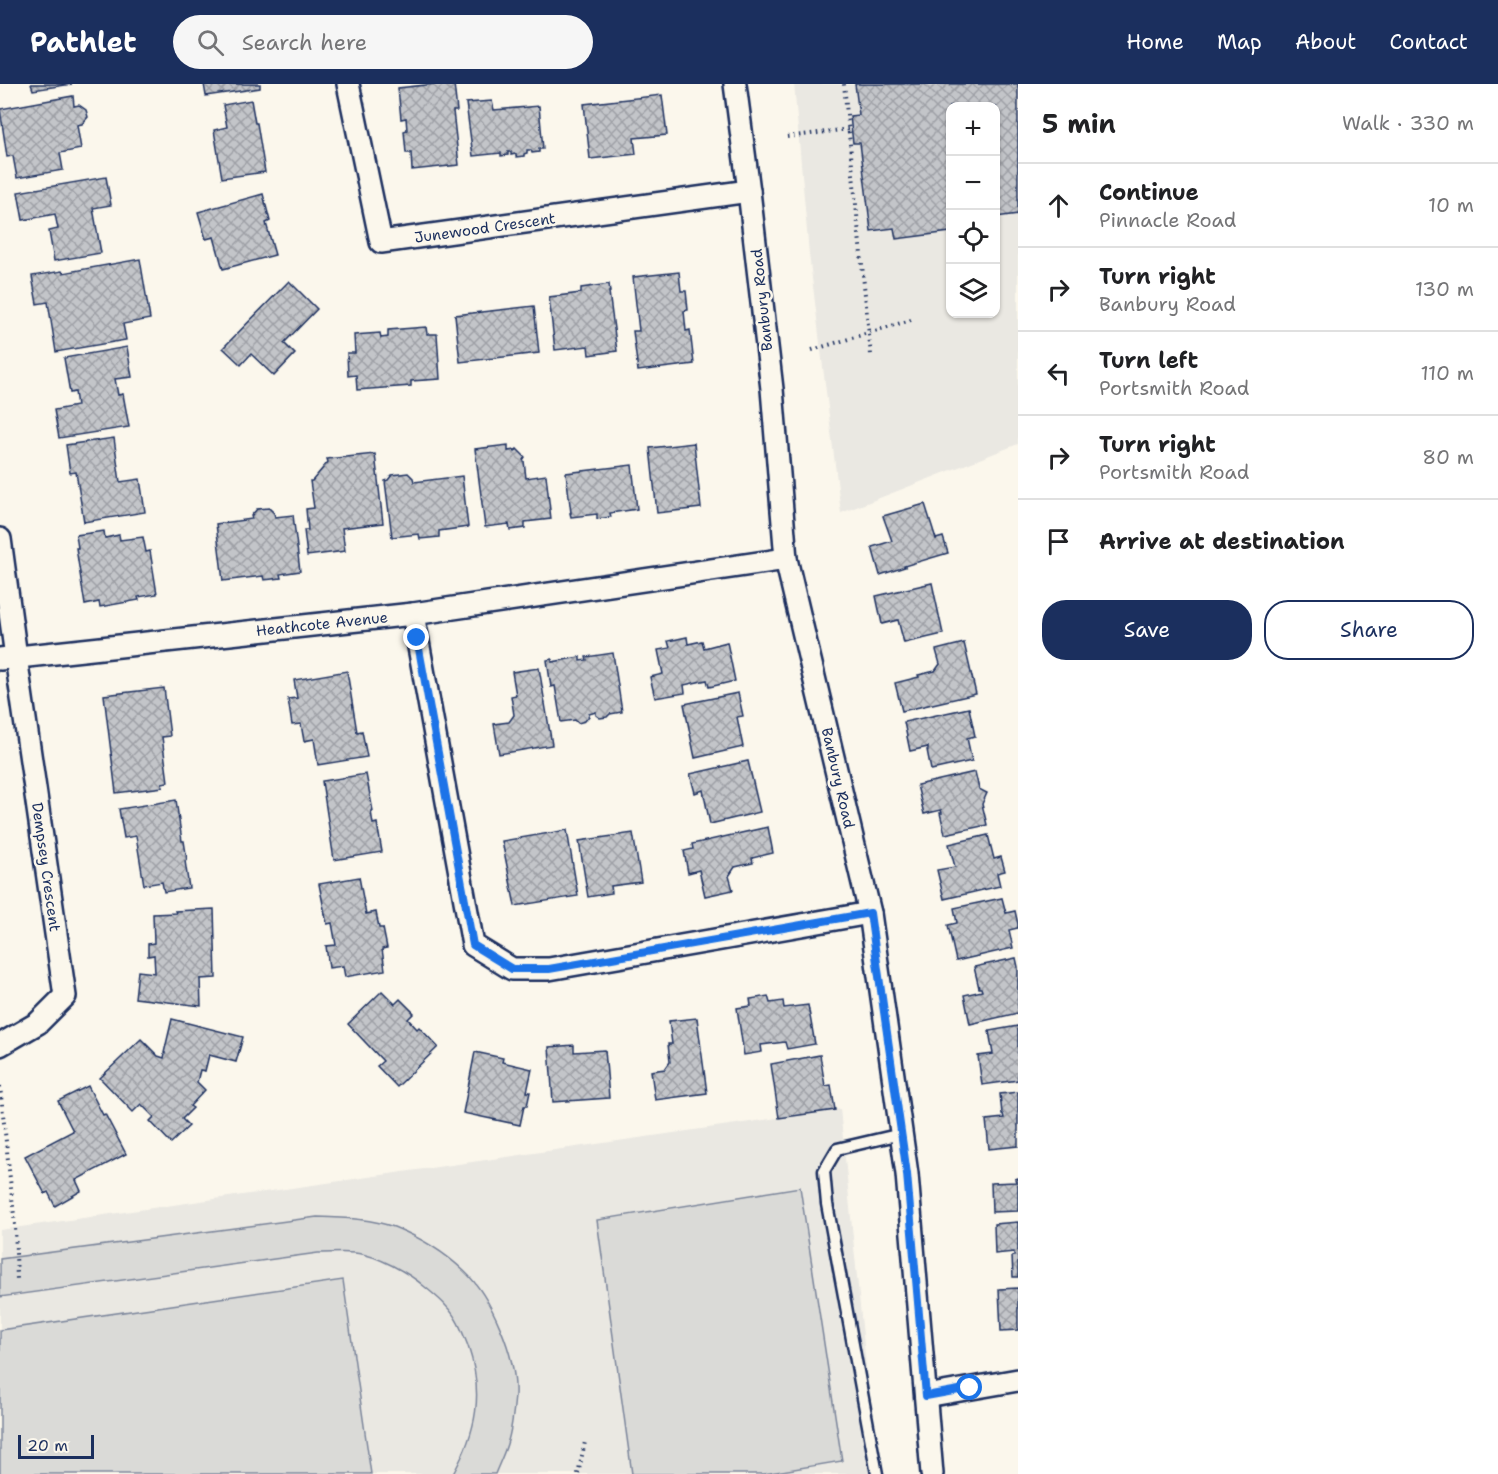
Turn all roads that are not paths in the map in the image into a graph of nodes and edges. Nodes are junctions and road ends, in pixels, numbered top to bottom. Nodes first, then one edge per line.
1 (348, 84) edge
2 (735, 84) edge
3 (749, 191) junction
4 (0, 539) edge
5 (786, 560) junction
6 (413, 614) junction
7 (8, 658) edge
8 (870, 913) junction
9 (0, 1046) edge
10 (901, 1134) junction
11 (1018, 1380) edge
12 (926, 1396) junction
13 (877, 1474) edge
14 (928, 1474) edge

1 - 3 street, Junewood Crescent
2 - 3 street, Banbury Road
3 - 5 street, Banbury Road
4 - 7 street
5 - 6 street, Heathcote Avenue
5 - 8 street, Banbury Road
6 - 7 street, Heathcote Avenue
6 - 8 street
7 - 9 street, Dempsey Crescent
8 - 10 street, Banbury Road
10 - 12 street, Banbury Road
10 - 13 lane
11 - 12 street
12 - 14 street, Banbury Road

